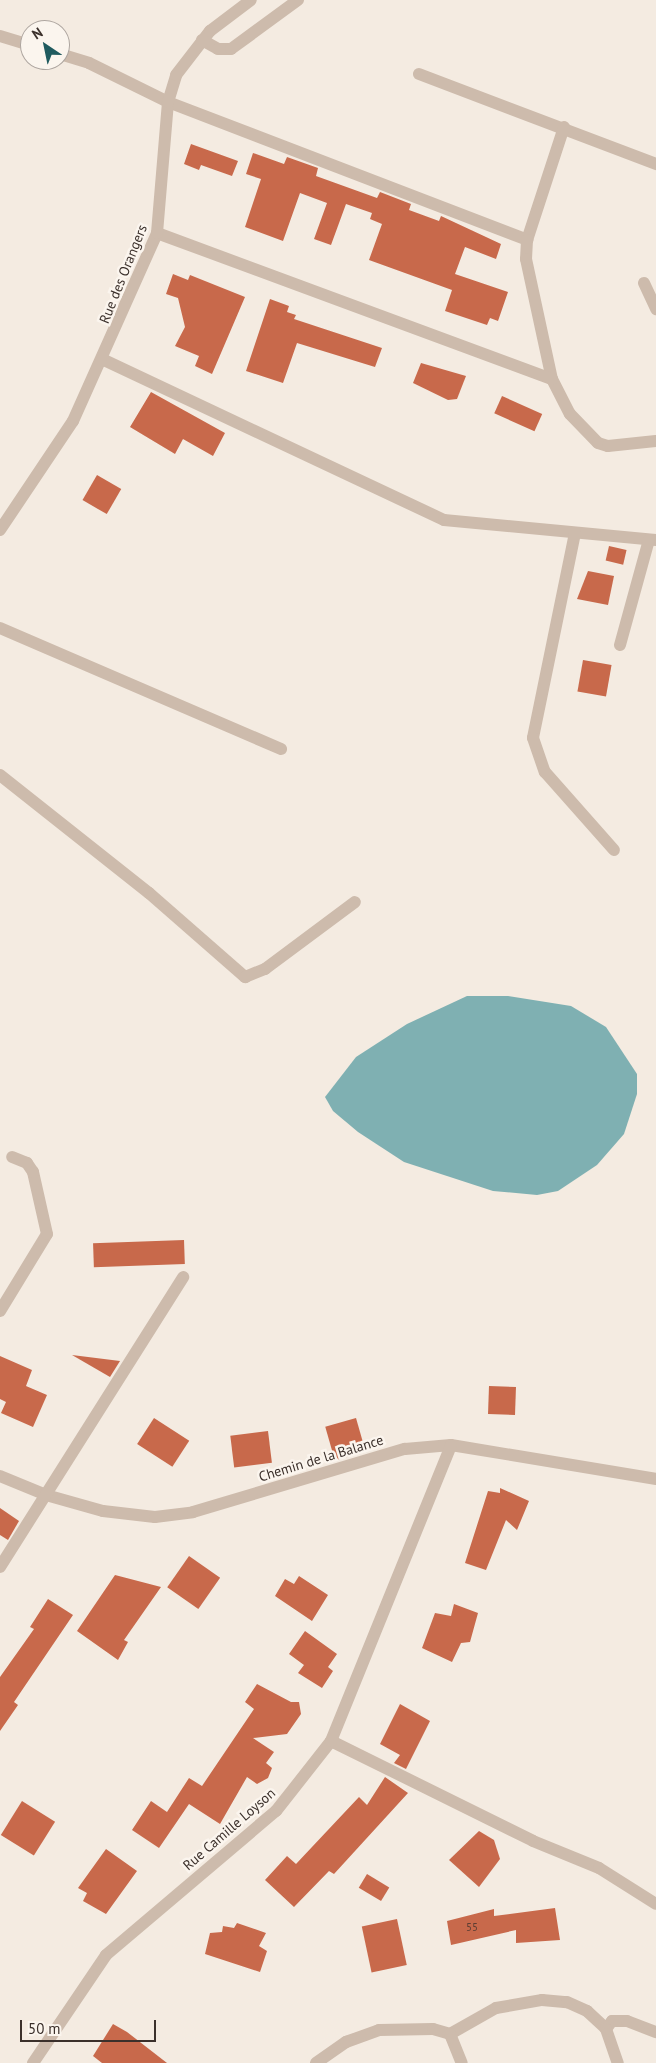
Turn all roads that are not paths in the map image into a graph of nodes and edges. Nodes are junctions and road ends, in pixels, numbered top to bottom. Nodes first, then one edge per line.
1 (250, 0) edge
2 (298, 0) edge
3 (0, 36) edge
4 (202, 40) junction
5 (20, 42) edge
6 (70, 57) edge
7 (419, 74) dead end
8 (168, 102) junction
9 (564, 127) junction
10 (656, 164) edge
11 (157, 233) junction
12 (527, 240) junction
13 (644, 284) dead end
14 (656, 309) edge
15 (104, 360) junction
16 (552, 379) junction
17 (656, 441) edge
18 (0, 530) edge
19 (576, 533) junction
20 (653, 540) edge
21 (0, 628) edge
22 (620, 645) dead end
23 (281, 749) dead end
24 (0, 775) edge
25 (614, 850) dead end
26 (355, 902) dead end
27 (12, 1157) dead end
28 (183, 1277) dead end
29 (0, 1311) edge
30 (451, 1445) junction
31 (0, 1476) edge
32 (656, 1480) edge
33 (46, 1495) junction
34 (0, 1567) edge
35 (331, 1741) junction
36 (656, 1904) edge
37 (606, 2029) junction
38 (656, 2032) edge
39 (450, 2034) junction
40 (33, 2063) edge
41 (316, 2063) edge
42 (462, 2063) edge
43 (618, 2063) edge

1 - 4 street, Rue des Orangers
2 - 4 street
3 - 5 street
4 - 8 street, Rue des Orangers
6 - 8 street
7 - 9 street
8 - 11 street, Rue des Orangers
8 - 12 street
9 - 10 street
9 - 12 street
11 - 15 street, Rue des Orangers
11 - 16 street
12 - 16 street
13 - 14 street
15 - 18 street, Rue des Orangers
15 - 19 street
16 - 17 street
19 - 20 street
19 - 25 street
20 - 22 street
21 - 23 street
24 - 26 street
27 - 29 street
28 - 33 street
30 - 32 street, Chemin de la Balance
30 - 33 street, Chemin de la Balance
30 - 35 street, Rue Camille Loyson
31 - 33 street, Chemin de la Balance
33 - 34 street
35 - 36 street
35 - 40 street, Rue Camille Loyson
37 - 38 street
37 - 39 street
37 - 43 street
39 - 41 street
39 - 42 street

